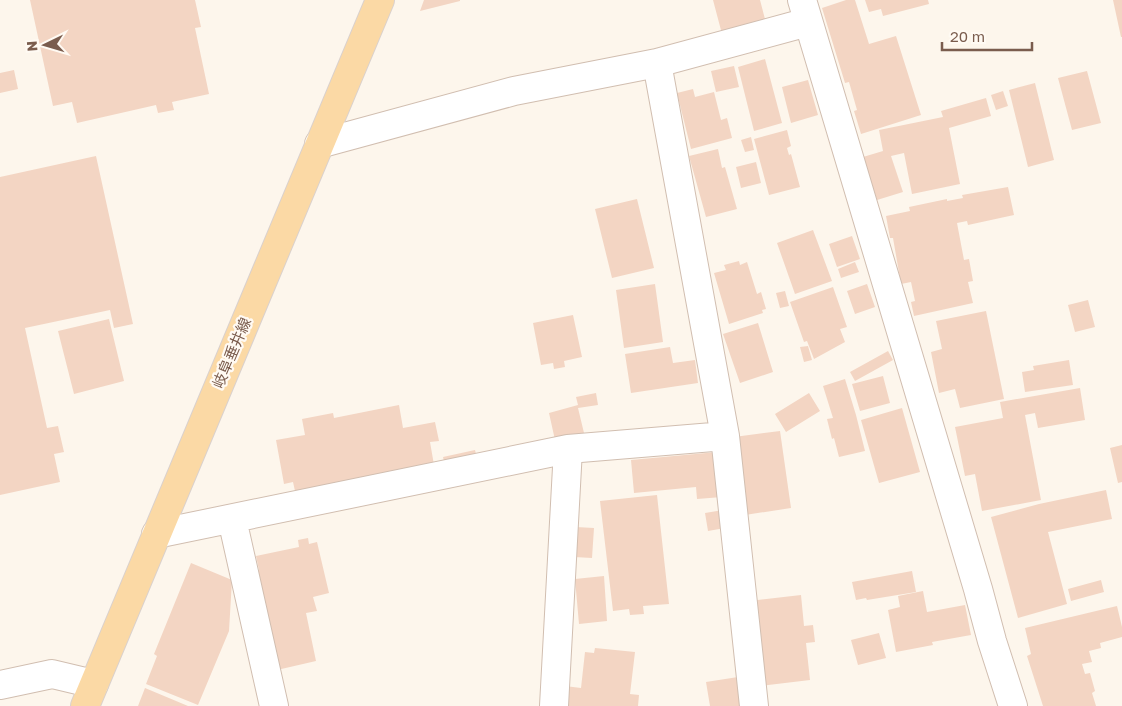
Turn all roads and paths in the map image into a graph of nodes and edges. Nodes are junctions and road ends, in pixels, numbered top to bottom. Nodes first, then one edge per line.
1 (380, 0) edge
2 (805, 11) edge
3 (658, 63) junction
4 (319, 144) junction
5 (725, 436) junction
6 (568, 449) junction
7 (232, 519) junction
8 (156, 534) junction
9 (0, 686) edge
10 (90, 695) edge
11 (274, 706) edge
12 (554, 706) edge
13 (754, 706) edge
14 (1013, 706) edge

1 - 4 main road, 岐阜垂井線
2 - 3 street
2 - 14 street
3 - 4 street
3 - 5 street
4 - 8 main road, 岐阜垂井線
5 - 6 street
5 - 13 street
6 - 7 street
6 - 12 street
7 - 8 street
7 - 11 street
8 - 10 main road, 岐阜垂井線
9 - 10 street

